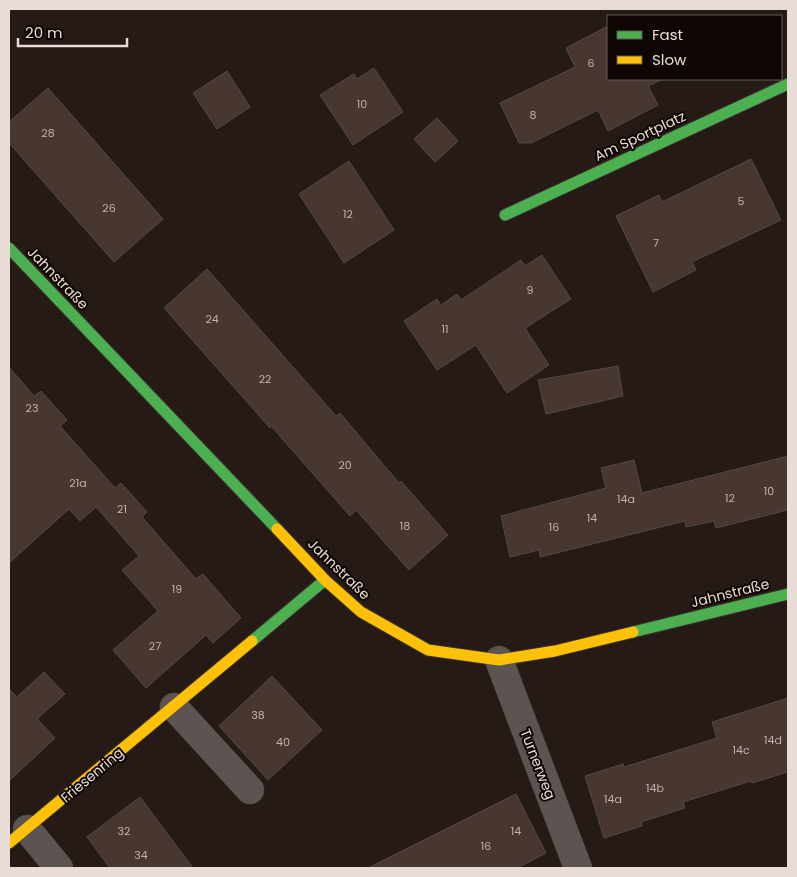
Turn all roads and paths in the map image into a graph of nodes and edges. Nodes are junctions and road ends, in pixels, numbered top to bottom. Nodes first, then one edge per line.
1 (788, 84) edge
2 (505, 215) dead end
3 (9, 248) edge
4 (325, 580) junction
5 (788, 594) edge
6 (499, 660) junction
7 (174, 707) junction
8 (250, 790) dead end
9 (18, 836) edge
10 (59, 868) edge
11 (578, 868) edge

1 - 2 street, Am Sportplatz
3 - 4 street, Jahnstraße
4 - 6 street, Jahnstraße
4 - 7 street, Friesenring
5 - 6 street, Jahnstraße
6 - 11 street, Turnerweg
7 - 8 street
7 - 9 street, Friesenring
9 - 10 street

